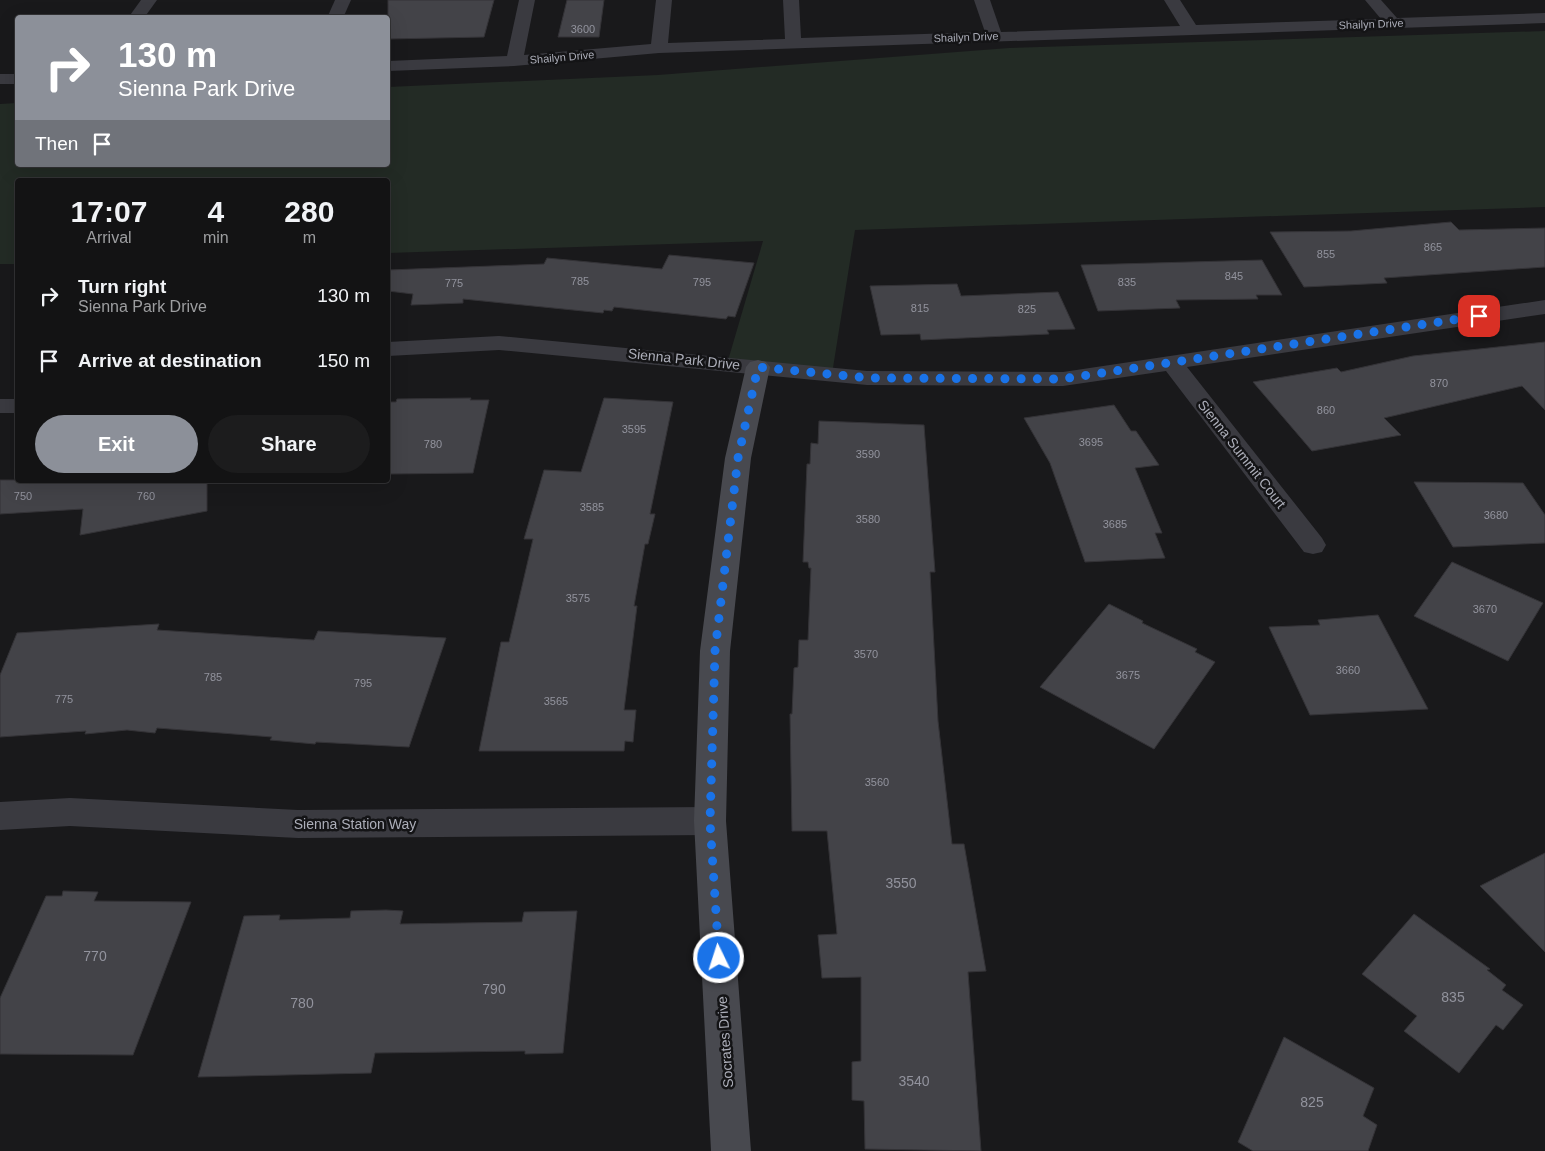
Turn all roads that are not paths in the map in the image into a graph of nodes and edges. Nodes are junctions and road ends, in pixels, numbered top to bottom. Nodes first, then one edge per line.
1 (149, 0) edge
2 (343, 0) edge
3 (528, 0) edge
4 (664, 0) edge
5 (791, 0) edge
6 (982, 0) edge
7 (1172, 0) edge
8 (1373, 0) edge
9 (138, 15) edge
10 (336, 15) edge
11 (1545, 18) edge
12 (1393, 23) junction
13 (1191, 30) junction
14 (995, 36) junction
15 (793, 42) junction
16 (659, 48) junction
17 (514, 61) junction
18 (390, 66) edge
19 (0, 79) edge
20 (15, 79) edge
21 (1545, 307) edge
22 (390, 349) edge
23 (1172, 363) junction
24 (758, 367) junction
25 (0, 406) edge
26 (15, 406) edge
27 (1312, 545) dead end
28 (0, 816) edge
29 (710, 822) junction
30 (730, 1151) edge

1 - 9 street
2 - 10 street
3 - 17 street
4 - 16 street
5 - 15 street
6 - 14 street
7 - 13 street
8 - 12 street
11 - 12 street, Shailyn Drive
12 - 13 street, Shailyn Drive
13 - 14 street, Shailyn Drive
14 - 15 street, Shailyn Drive
15 - 16 street, Shailyn Drive
16 - 17 street, Shailyn Drive
17 - 18 street, Shailyn Drive
19 - 20 street
21 - 23 street, Sienna Park Drive
22 - 24 street, Sienna Park Drive
23 - 24 street, Sienna Park Drive
23 - 27 street, Sienna Summit Court
24 - 29 street, Socrates Drive
25 - 26 street
28 - 29 street, Sienna Station Way
29 - 30 street, Socrates Drive

